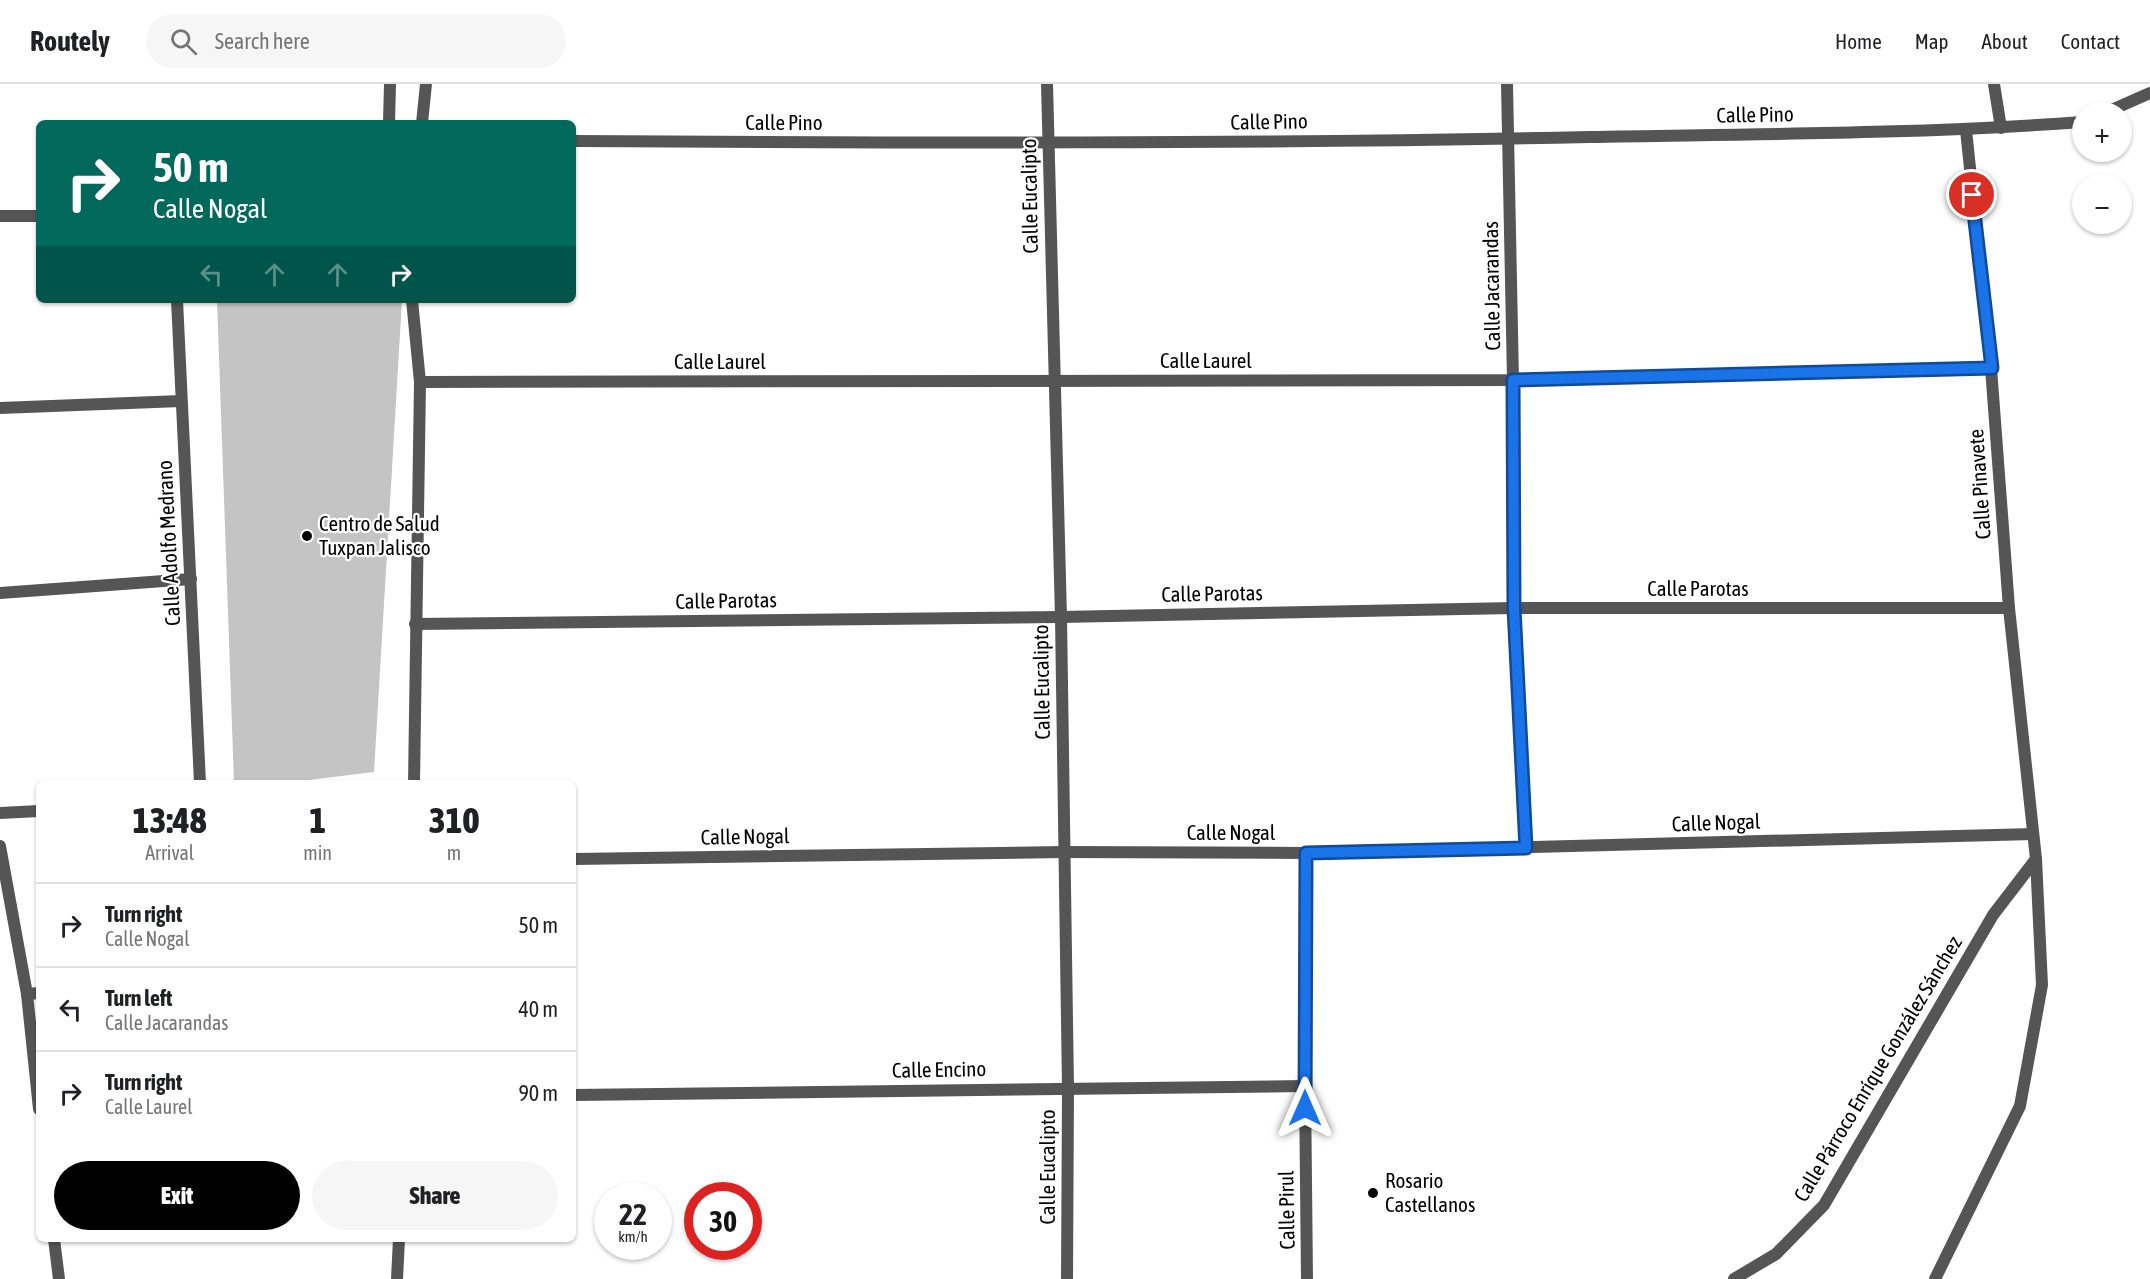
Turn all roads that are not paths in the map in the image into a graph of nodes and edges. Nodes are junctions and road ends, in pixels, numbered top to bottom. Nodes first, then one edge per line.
1 (390, 84) edge
2 (426, 84) edge
3 (1047, 84) edge
4 (1507, 84) edge
5 (1994, 84) edge
6 (2150, 93) edge
7 (2130, 102) edge
8 (389, 120) edge
9 (423, 120) edge
10 (2072, 123) edge
11 (2001, 128) junction
12 (1966, 130) junction
13 (1508, 139) junction
14 (576, 141) edge
15 (1049, 144) junction
16 (0, 216) edge
17 (36, 216) edge
18 (177, 303) edge
19 (412, 303) edge
20 (1992, 368) junction
21 (1513, 380) junction
22 (1054, 381) junction
23 (420, 382) junction
24 (181, 401) junction
25 (0, 408) edge
26 (191, 579) junction
27 (0, 593) edge
28 (1514, 608) junction
29 (2009, 608) junction
30 (1061, 617) junction
31 (415, 624) junction
32 (200, 780) edge
33 (414, 780) edge
34 (36, 811) edge
35 (0, 813) edge
36 (2033, 834) junction
37 (0, 846) edge
38 (1526, 848) junction
39 (1063, 852) junction
40 (1306, 853) junction
41 (576, 859) edge
42 (2036, 859) junction
43 (33, 993) edge
44 (36, 1051) edge
45 (1305, 1086) junction
46 (1068, 1088) junction
47 (576, 1095) edge
48 (54, 1242) edge
49 (399, 1242) edge
50 (59, 1279) edge
51 (397, 1279) edge
52 (1067, 1279) edge
53 (1307, 1279) edge
54 (1734, 1279) edge
55 (1935, 1279) edge

1 - 8 street
2 - 9 street
3 - 15 street, Calle Eucalipto
4 - 13 street, Calle Jacarandas
5 - 11 street
6 - 7 street
10 - 11 street, Calle Pino
11 - 12 street, Calle Pino
12 - 13 street, Calle Pino
12 - 20 street, Calle Pinavete
13 - 15 street, Calle Pino
13 - 21 street, Calle Jacarandas
14 - 15 street, Calle Pino
15 - 22 street, Calle Eucalipto
16 - 17 street
18 - 24 street, Calle Adolfo Medrano
19 - 23 street
20 - 21 street, Calle Laurel
20 - 29 street, Calle Pinavete
21 - 22 street, Calle Laurel
21 - 28 street, Calle Jacarandas
22 - 23 street, Calle Laurel
22 - 30 street, Calle Eucalipto
23 - 31 street
24 - 25 street
24 - 26 street, Calle Adolfo Medrano
26 - 27 street
26 - 32 street, Calle Adolfo Medrano
28 - 29 street, Calle Parotas
28 - 30 street, Calle Parotas
28 - 38 street, Calle Jacarandas
29 - 36 street, Calle Pinavete
30 - 31 street, Calle Parotas
30 - 39 street, Calle Eucalipto
31 - 33 street
34 - 35 street
36 - 38 street, Calle Nogal
36 - 42 street, Calle Pinavete
37 - 43 street
38 - 40 street, Calle Nogal
39 - 40 street, Calle Nogal
39 - 41 street, Calle Nogal
39 - 46 street, Calle Eucalipto
40 - 45 street, Calle Pirul
42 - 54 street, Calle Párroco Enríque González Sánchez
42 - 55 street, Calle Pinavete
43 - 44 street
45 - 46 street, Calle Encino
45 - 53 street, Calle Pirul
46 - 47 street, Calle Encino
46 - 52 street, Calle Eucalipto
48 - 50 street
49 - 51 street

